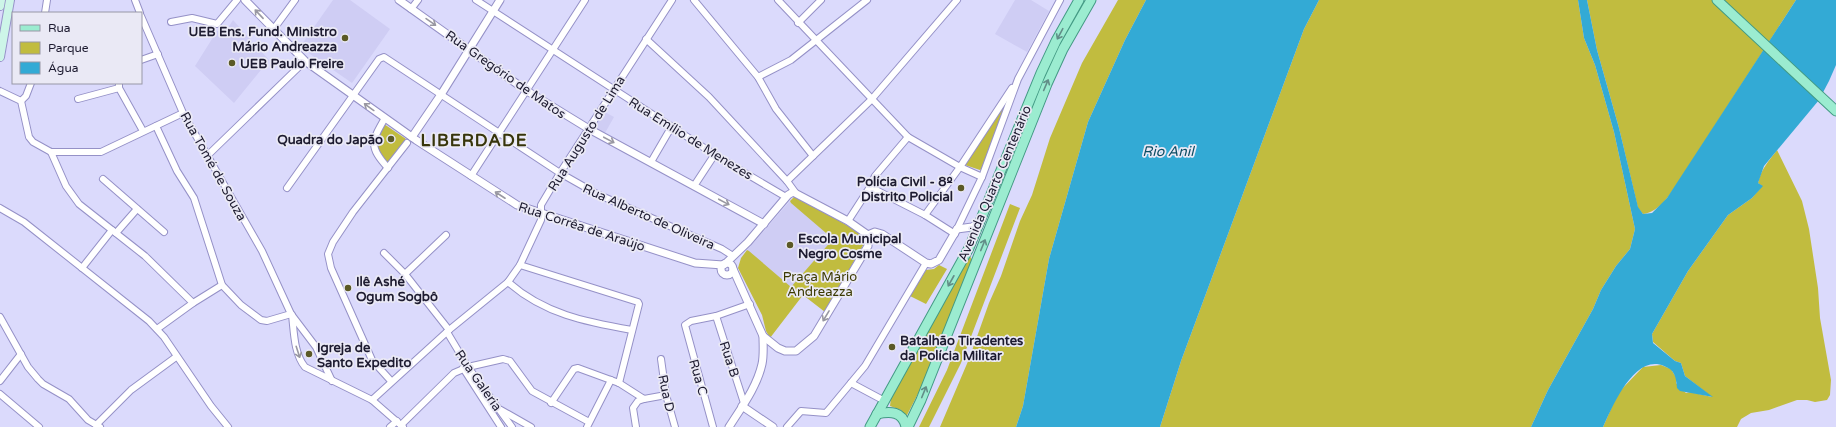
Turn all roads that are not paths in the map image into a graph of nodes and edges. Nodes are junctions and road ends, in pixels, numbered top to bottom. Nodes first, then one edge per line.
1 (1, 0) edge
2 (10, 0) edge
3 (47, 0) edge
4 (135, 0) edge
5 (237, 0) edge
6 (245, 0) edge
7 (295, 0) edge
8 (399, 0) edge
9 (418, 0) edge
10 (476, 0) edge
11 (500, 0) edge
12 (585, 0) edge
13 (672, 0) edge
14 (694, 0) edge
15 (778, 0) edge
16 (820, 0) edge
17 (867, 0) edge
18 (957, 0) edge
19 (1060, 0) edge
20 (1079, 0) edge
21 (1091, 0) edge
22 (1717, 0) edge
23 (1726, 0) edge
24 (0, 6) edge
25 (411, 9) junction
26 (45, 12) edge
27 (140, 12) edge
28 (493, 12) junction
29 (10, 13) edge
30 (142, 18) edge
31 (171, 22) dead end
32 (798, 23) junction
33 (273, 30) junction
34 (646, 39) junction
35 (815, 40) junction
36 (470, 49) junction
37 (552, 51) junction
38 (158, 54) junction
39 (0, 57) edge
40 (142, 60) edge
41 (305, 61) junction
42 (758, 77) junction
43 (1018, 79) junction
44 (31, 84) edge
45 (119, 85) edge
46 (613, 89) junction
47 (0, 91) edge
48 (527, 91) junction
49 (442, 93) junction
50 (354, 96) junction
51 (78, 99) dead end
52 (871, 100) junction
53 (21, 101) junction
54 (1836, 103) edge
55 (1836, 111) edge
56 (183, 113) junction
57 (385, 118) junction
58 (156, 126) junction
59 (672, 126) junction
60 (589, 129) junction
61 (143, 131) junction
62 (500, 133) junction
63 (412, 137) junction
64 (908, 137) junction
65 (407, 144) dead end
66 (51, 152) junction
67 (715, 154) junction
68 (208, 155) junction
69 (814, 156) junction
70 (651, 162) junction
71 (960, 167) junction
72 (388, 168) junction
73 (560, 173) junction
74 (471, 176) junction
75 (982, 177) junction
76 (103, 179) dead end
77 (787, 181) junction
78 (694, 186) junction
79 (870, 187) junction
80 (287, 188) dead end
81 (795, 192) junction
82 (786, 197) junction
83 (0, 208) edge
84 (137, 209) junction
85 (542, 213) junction
86 (925, 216) junction
87 (848, 221) junction
88 (981, 222) junction
89 (764, 224) junction
90 (956, 231) junction
91 (114, 232) junction
92 (164, 232) dead end
93 (868, 235) junction
94 (446, 236) dead end
95 (973, 240) junction
96 (748, 242) junction
97 (384, 253) dead end
98 (733, 256) junction
99 (926, 263) junction
100 (724, 264) junction
101 (520, 265) junction
102 (82, 268) junction
103 (733, 268) junction
104 (405, 274) junction
105 (727, 275) junction
106 (508, 282) junction
107 (222, 285) junction
108 (742, 287) junction
109 (193, 303) junction
110 (750, 304) junction
111 (291, 314) junction
112 (716, 316) junction
113 (0, 317) edge
114 (157, 329) junction
115 (632, 330) junction
116 (448, 331) junction
117 (763, 336) junction
118 (20, 354) junction
119 (176, 357) junction
120 (661, 359) dead end
121 (465, 368) junction
122 (611, 380) junction
123 (0, 381) edge
124 (332, 381) junction
125 (391, 381) junction
126 (619, 383) junction
127 (851, 383) junction
128 (0, 394) edge
129 (666, 395) junction
130 (644, 399) junction
131 (372, 400) junction
132 (883, 402) junction
133 (551, 403) junction
134 (743, 404) junction
135 (500, 409) junction
136 (877, 414) junction
137 (400, 424) edge
138 (588, 424) edge
139 (98, 426) edge
140 (39, 427) edge
141 (228, 427) edge
142 (390, 427) edge
143 (501, 427) edge
144 (512, 427) edge
145 (531, 427) edge
146 (636, 427) edge
147 (675, 427) edge
148 (713, 427) edge
149 (729, 427) edge
150 (773, 427) edge
151 (787, 427) edge
152 (870, 427) edge
153 (907, 427) edge

1 - 24 main road
2 - 29 main road
3 - 26 street
4 - 27 street
5 - 31 street
33 -> 6 street, Rua Corrêa de Araújo
7 - 33 street
8 - 25 street, Rua Gregório de Matos
9 - 25 street
10 - 28 street, Rua Emílio de Menezes
11 - 28 street
12 - 37 street
13 - 34 street, Rua Augusto de Lima
14 - 42 street
15 - 32 street
16 - 32 street
17 - 35 street
18 - 52 street
19 - 43 street
20 -> 88 main road, Avenida Quarto Centenário
153 -> 21 main road, Avenida Quarto Centenário
22 - 55 main road
23 - 54 main road
25 -> 36 street, Rua Gregório de Matos
28 - 36 street
28 - 37 street, Rua Emílio de Menezes
29 - 39 main road
30 - 38 street, Rua Tomé de Souza
32 - 35 street
33 - 41 street, Rua Corrêa de Araújo
34 - 46 street, Rua Augusto de Lima
34 - 77 street
35 - 42 street
35 - 52 street
36 - 48 street, Rua Gregório de Matos
36 - 49 street
37 - 46 street, Rua Emílio de Menezes
37 - 48 street
38 - 40 street
38 - 56 street, Rua Tomé de Souza
41 - 50 street, Rua Corrêa de Araújo
41 - 68 street
42 - 69 street
43 - 71 street
43 - 75 street
44 - 53 street
45 - 51 street
45 - 61 street
46 - 59 street, Rua Emílio de Menezes
46 - 60 street, Rua Augusto de Lima
47 - 53 street
48 - 60 street, Rua Gregório de Matos
48 - 62 street
49 - 50 street, Rua Alberto de Oliveira
49 - 62 street, Rua Alberto de Oliveira
49 - 63 street
57 -> 50 street, Rua Corrêa de Araújo
50 - 80 street
52 - 64 street
52 - 69 street
53 - 66 street
56 - 58 street
56 - 68 street, Rua Tomé de Souza
57 - 63 street, Rua Corrêa de Araújo
57 - 72 street
58 - 61 street
58 - 107 street
59 - 67 street, Rua Emílio de Menezes
59 - 70 street
60 -> 70 street, Rua Gregório de Matos
60 - 73 street, Rua Augusto de Lima
61 - 66 street
62 - 73 street, Rua Alberto de Oliveira
62 - 74 street
63 - 74 street, Rua Corrêa de Araújo
64 - 71 street
64 - 79 street
65 - 72 street
66 - 91 street
67 - 78 street
67 - 82 street, Rua Emílio de Menezes
68 - 111 street, Rua Tomé de Souza
69 - 77 street
70 - 78 street, Rua Gregório de Matos
71 - 75 street
71 - 86 street
72 - 125 street
73 - 85 street, Rua Augusto de Lima
73 - 98 street, Rua Alberto de Oliveira
85 -> 74 street, Rua Corrêa de Araújo
75 - 90 street
76 - 84 street
77 - 81 street
78 -> 89 street, Rua Gregório de Matos
79 - 86 street
79 - 87 street
81 - 82 street
81 - 87 street
82 - 89 street
83 - 102 street
84 - 91 street
84 - 92 street
85 - 100 street, Rua Corrêa de Araújo
85 - 101 street, Rua Augusto de Lima
86 - 90 street
87 - 93 street
88 - 90 street
88 - 95 main road, Avenida Quarto Centenário
89 - 96 street
90 - 95 street
90 - 99 street
91 - 102 street
91 - 109 street
93 - 99 street
93 -> 117 street
94 - 104 street
95 -> 132 main road, Avenida Quarto Centenário
96 - 98 street
96 - 103 street
97 - 104 street, Rua Galeria
98 - 100 street
99 - 127 street
100 - 103 street
100 - 105 street
101 - 106 street, Rua Augusto de Lima
101 - 115 street
102 - 114 street
103 - 105 street
103 - 108 street
104 - 116 street, Rua Galeria
105 - 108 street
106 - 115 street
106 - 116 street, Rua Augusto de Lima
107 - 109 street
107 - 111 street
108 - 110 street
109 - 114 street
110 - 112 street
110 - 117 street
111 - 124 street, Rua Tomé de Souza
111 -> 124 street, Rua Tomé de Souza
112 - 134 street, Rua B
112 - 148 street, Rua C
113 - 118 street
114 - 119 street
115 - 126 street
116 - 121 street, Rua Galeria
116 - 125 street, Rua Augusto de Lima
117 - 134 street
118 - 123 street
118 - 139 street
119 - 139 street
119 - 141 street
120 - 129 street, Rua D
121 - 133 street
121 - 135 street, Rua Galeria
121 - 137 street
121 - 143 street, Rua Galeria
122 - 126 street
122 - 133 street
122 - 138 street
124 - 131 street, Rua Tomé de Souza
125 - 131 street, Rua Augusto de Lima
126 - 130 street
127 - 132 street
127 - 151 street
128 - 140 street
129 - 130 street
129 - 147 street, Rua D
130 - 146 street
131 - 137 street, Rua Tomé de Souza
132 - 136 main road, Avenida Quarto Centenário
133 - 138 street
134 - 149 street
134 - 150 street
135 - 144 street, Rua Galeria
135 - 145 street
136 - 152 main road, Avenida Quarto Centenário
136 - 153 main road
137 - 142 street

